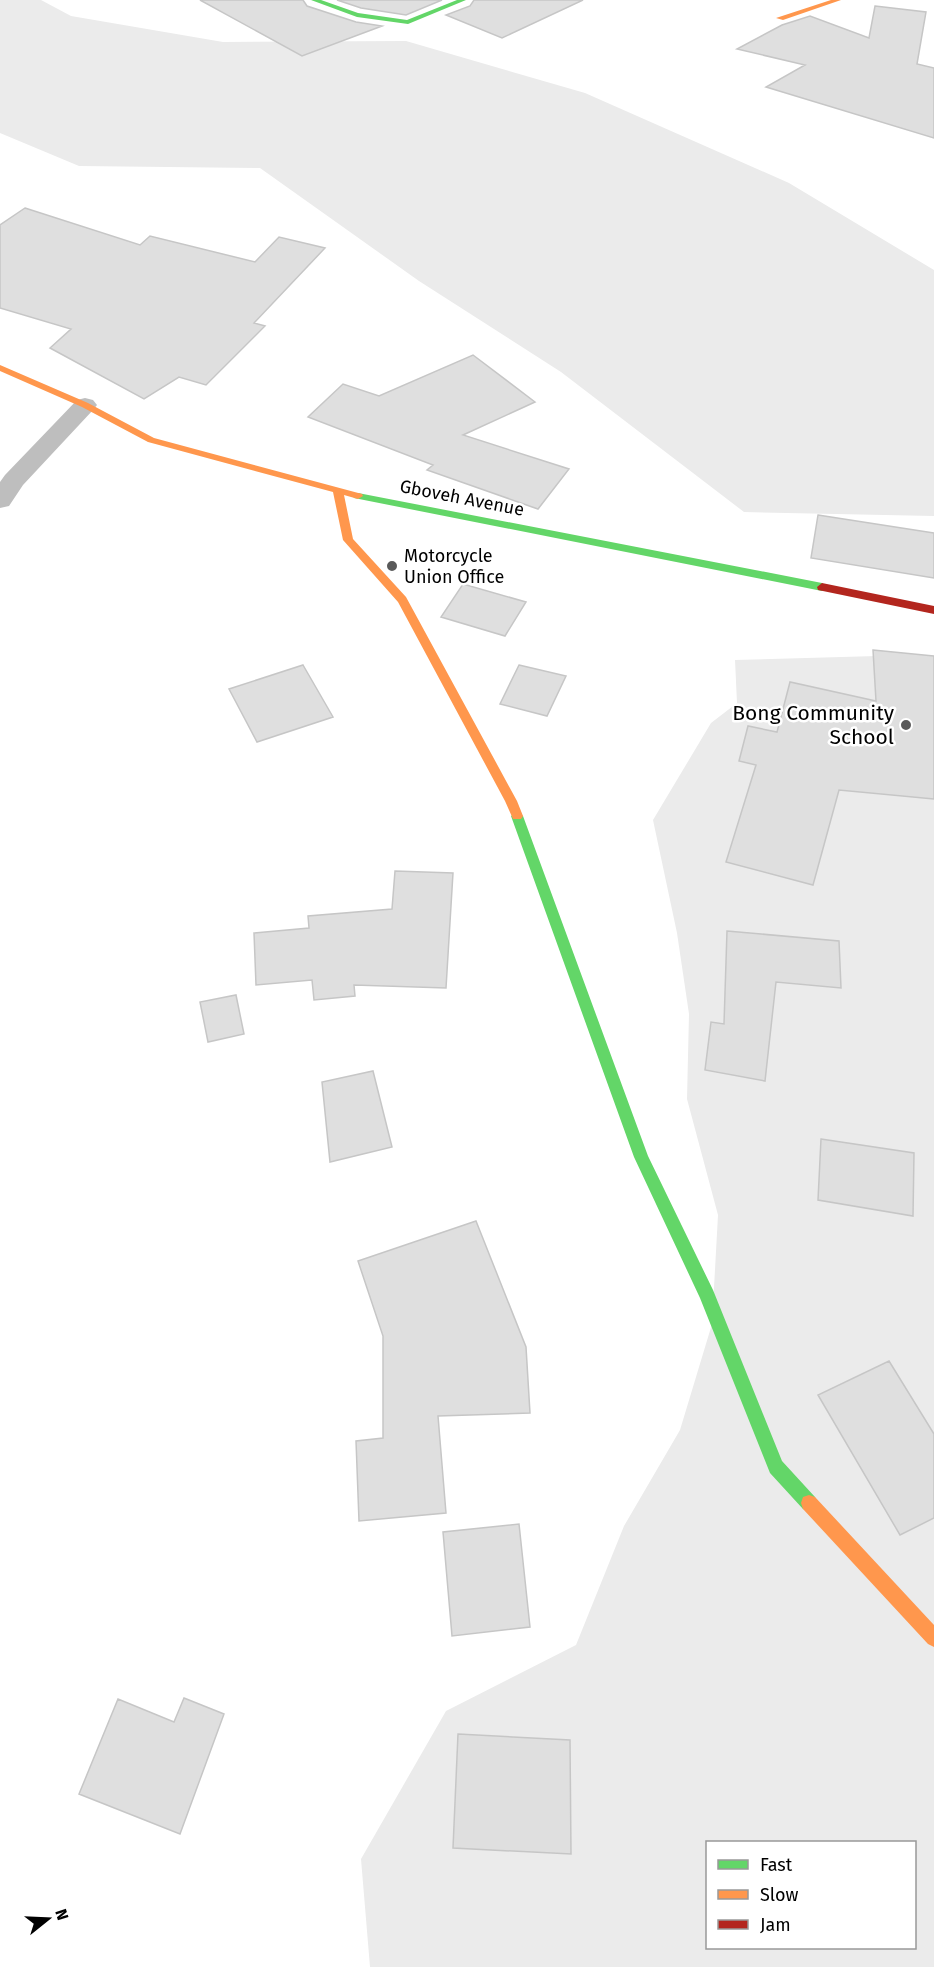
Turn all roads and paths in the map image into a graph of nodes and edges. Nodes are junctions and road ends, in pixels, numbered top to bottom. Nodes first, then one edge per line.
1 (314, 0) edge
2 (463, 0) edge
3 (838, 0) edge
4 (780, 18) dead end
5 (0, 368) edge
6 (85, 405) junction
7 (338, 492) junction
8 (0, 500) edge
9 (934, 610) edge
10 (934, 1638) edge

1 - 2 street
3 - 4 street
5 - 6 street, Gboveh Avenue
6 - 7 street, Gboveh Avenue
6 - 8 street
7 - 9 street, Gboveh Avenue
7 - 10 street

